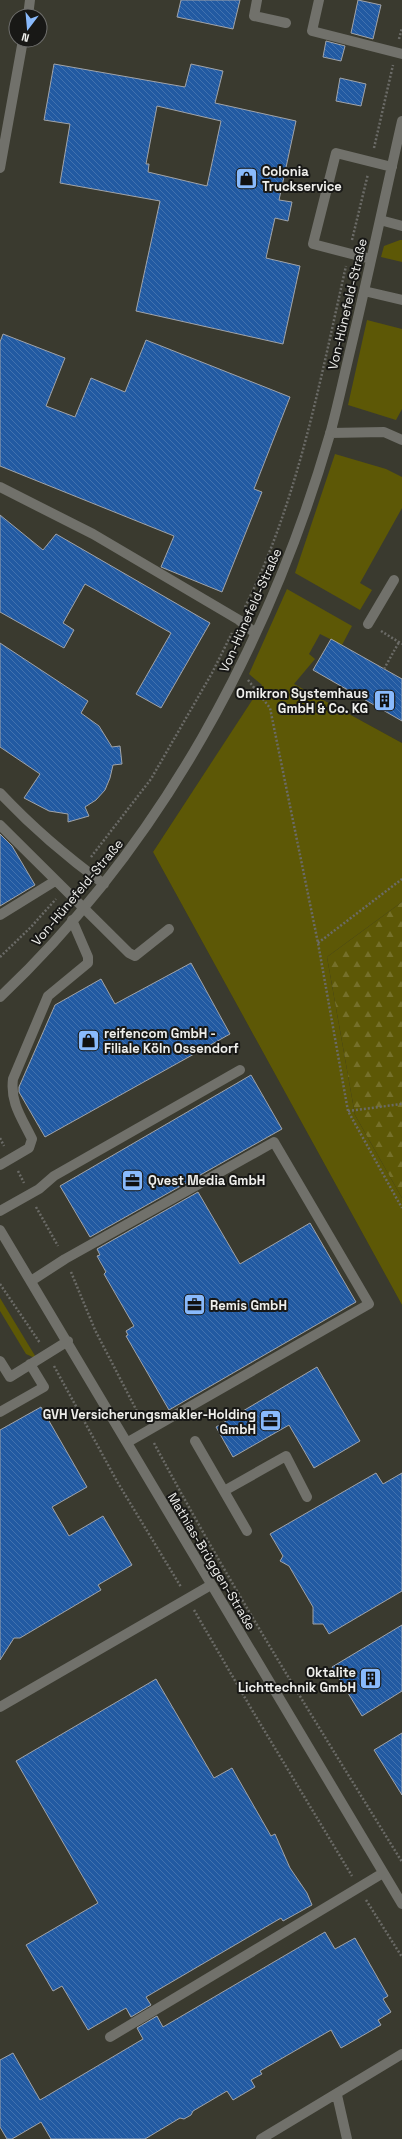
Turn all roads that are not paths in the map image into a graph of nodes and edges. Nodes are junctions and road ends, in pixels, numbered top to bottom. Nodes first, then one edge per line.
1 (257, 0) edge
2 (319, 0) edge
3 (286, 23) dead end
4 (22, 48) edge
5 (399, 53) edge
6 (402, 121) edge
7 (392, 167) junction
8 (0, 168) edge
9 (380, 220) junction
10 (402, 226) edge
11 (371, 259) junction
12 (364, 291) junction
13 (402, 300) edge
14 (330, 433) junction
15 (402, 440) edge
16 (0, 487) edge
17 (394, 580) dead end
18 (368, 624) road end
19 (255, 633) junction
20 (0, 792) edge
21 (0, 825) edge
22 (55, 881) junction
23 (104, 884) junction
24 (84, 907) junction
25 (0, 915) edge
26 (72, 920) junction
27 (169, 929) dead end
28 (0, 997) edge
29 (240, 1070) dead end
30 (0, 1165) edge
31 (0, 1211) edge
32 (0, 1230) edge
33 (31, 1281) junction
34 (68, 1342) junction
35 (0, 1361) edge
36 (30, 1364) junction
37 (0, 1412) edge
38 (195, 1441) dead end
39 (128, 1442) junction
40 (224, 1491) junction
41 (307, 1497) dead end
42 (247, 1531) dead end
43 (211, 1585) junction
44 (0, 1707) edge
45 (383, 1873) junction
46 (402, 1904) edge
47 (110, 2037) dead end
48 (402, 2054) edge
49 (337, 2095) junction
50 (261, 2139) edge
51 (347, 2139) edge

1 - 3 street
2 - 5 street
4 - 8 street
6 - 7 street, Von-Hünefeld-Straße
7 - 9 street, Von-Hünefeld-Straße
7 - 11 street
9 - 10 street
9 - 11 street, Von-Hünefeld-Straße
11 - 12 street, Von-Hünefeld-Straße
12 - 13 street
12 - 14 street, Von-Hünefeld-Straße
14 - 15 street
14 - 19 street, Von-Hünefeld-Straße
16 - 19 street
17 - 18 street
19 - 23 street, Von-Hünefeld-Straße
20 - 23 street
21 - 22 street
22 - 24 street
22 - 25 street
23 - 24 street, Von-Hünefeld-Straße
24 - 26 street, Von-Hünefeld-Straße
24 - 27 street
26 - 28 street, Von-Hünefeld-Straße
26 - 30 street
29 - 31 street
32 - 33 street, Mathias-Brüggen-Straße
33 - 34 street, Mathias-Brüggen-Straße
33 - 39 street
34 - 36 street
34 - 39 street, Mathias-Brüggen-Straße
35 - 36 street
36 - 37 street
38 - 40 street
39 - 43 street, Mathias-Brüggen-Straße
40 - 41 street
40 - 42 street
43 - 44 street
43 - 45 street, Mathias-Brüggen-Straße
45 - 46 street, Mathias-Brüggen-Straße
45 - 47 street
48 - 49 street
49 - 50 street
49 - 51 street

